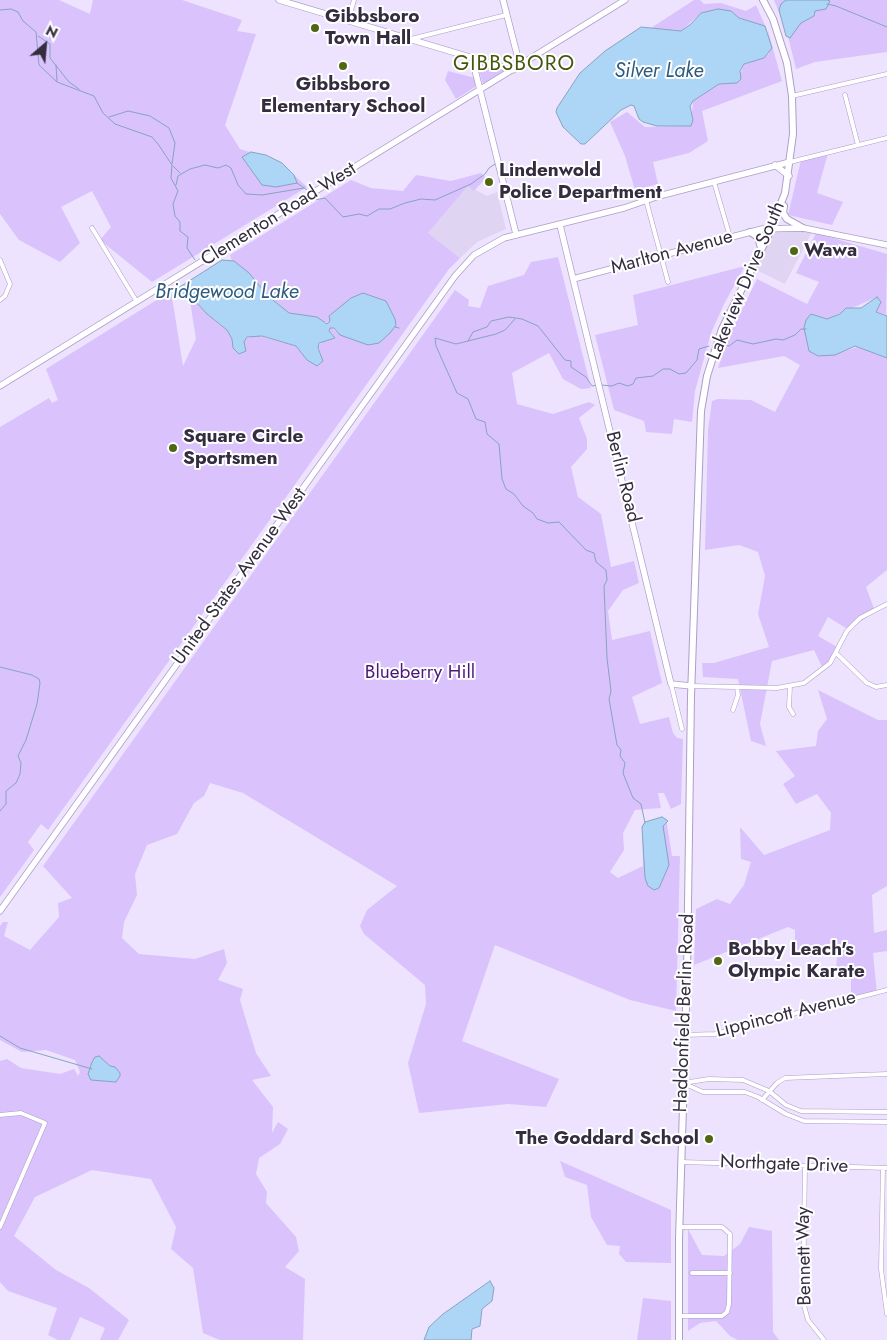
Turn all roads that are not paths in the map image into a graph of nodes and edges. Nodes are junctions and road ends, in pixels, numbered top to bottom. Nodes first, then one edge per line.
1 (279, 0) edge
2 (354, 0) edge
3 (503, 0) edge
4 (625, 0) edge
5 (763, 0) edge
6 (506, 15) junction
7 (348, 21) junction
8 (410, 39) junction
9 (472, 58) junction
10 (520, 66) junction
11 (513, 70) junction
12 (887, 74) edge
13 (481, 90) junction
14 (845, 95) dead end
15 (792, 96) junction
16 (887, 138) edge
17 (858, 145) junction
18 (790, 162) junction
19 (775, 165) junction
20 (789, 176) junction
21 (714, 182) junction
22 (785, 194) junction
23 (646, 200) junction
24 (560, 225) junction
25 (92, 228) dead end
26 (803, 228) junction
27 (771, 229) junction
28 (750, 232) junction
29 (516, 234) junction
30 (730, 238) junction
31 (887, 245) edge
32 (761, 250) junction
33 (661, 257) junction
34 (0, 260) edge
35 (573, 279) junction
36 (668, 282) dead end
37 (0, 300) edge
38 (136, 302) junction
39 (0, 386) edge
40 (887, 604) edge
41 (836, 653) junction
42 (671, 684) junction
43 (887, 685) edge
44 (692, 686) junction
45 (790, 686) junction
46 (737, 687) junction
47 (734, 710) dead end
48 (793, 714) dead end
49 (682, 730) dead end
50 (0, 911) edge
51 (887, 990) edge
52 (684, 1035) junction
53 (887, 1074) edge
54 (683, 1083) junction
55 (769, 1091) junction
56 (762, 1100) junction
57 (887, 1112) edge
58 (0, 1115) edge
59 (887, 1122) edge
60 (681, 1162) junction
61 (805, 1166) junction
62 (885, 1168) edge
63 (0, 1227) edge
64 (680, 1227) junction
65 (692, 1273) dead end
66 (730, 1273) junction
67 (887, 1314) edge
68 (679, 1316) junction
69 (679, 1340) edge
70 (824, 1340) edge

1 - 7 street
2 - 7 street
3 - 6 street
4 - 10 street, Clementon Road West
5 - 15 main road, Lakeview Drive South
6 - 8 street
6 - 10 street
7 - 8 street
8 - 9 street
9 - 11 street
9 - 13 street
10 - 11 street, Clementon Road West
11 - 13 street, Clementon Road West
12 - 15 street
13 - 29 street
13 - 38 street, Clementon Road West
14 - 17 street
15 - 18 main road, Lakeview Drive South
16 - 17 street
17 - 18 street
18 - 19 street, United States Avenue West
18 - 20 main road, Lakeview Drive South
19 - 20 street
19 - 21 street, United States Avenue West
20 - 22 main road, Lakeview Drive South
21 - 23 street, United States Avenue West
21 - 30 street
22 - 26 main road
22 - 27 main road, Lakeview Drive South
23 - 24 street, United States Avenue West
23 - 33 street
24 - 29 street, United States Avenue West
24 - 35 street, Berlin Road
25 - 38 street
26 - 27 street, Marlton Avenue
26 - 31 street, Marlton Avenue
27 - 28 street, Marlton Avenue
27 - 32 main road, Lakeview Drive South
28 - 30 street, Marlton Avenue
28 - 32 main road
29 - 50 street, United States Avenue West
30 - 33 street, Marlton Avenue
32 - 44 main road, Lakeview Drive South
33 - 35 street, Marlton Avenue
33 - 36 street
34 - 37 street
35 - 42 street, Berlin Road
38 - 39 street, Clementon Road West
40 - 41 street
41 - 43 street
41 - 45 street
42 - 44 street
42 - 49 street, Berlin Road
44 - 46 street
44 - 52 main road, Haddonfield Berlin Road
45 - 46 street
45 - 48 street
46 - 47 street
51 - 52 street, Lippincott Avenue
52 - 54 main road, Haddonfield Berlin Road
53 - 55 street
54 - 55 street
54 - 56 street
54 - 60 main road, Haddonfield Berlin Road
55 - 56 street
55 - 57 street
56 - 59 street
58 - 63 street
60 - 61 street, Northgate Drive
60 - 64 main road, Haddonfield Berlin Road
61 - 62 street, Northgate Drive
61 - 70 street, Bennett Way
62 - 67 street
64 - 66 street
64 - 68 main road, Haddonfield Berlin Road
65 - 66 street
66 - 68 street
68 - 69 main road, Haddonfield Berlin Road

